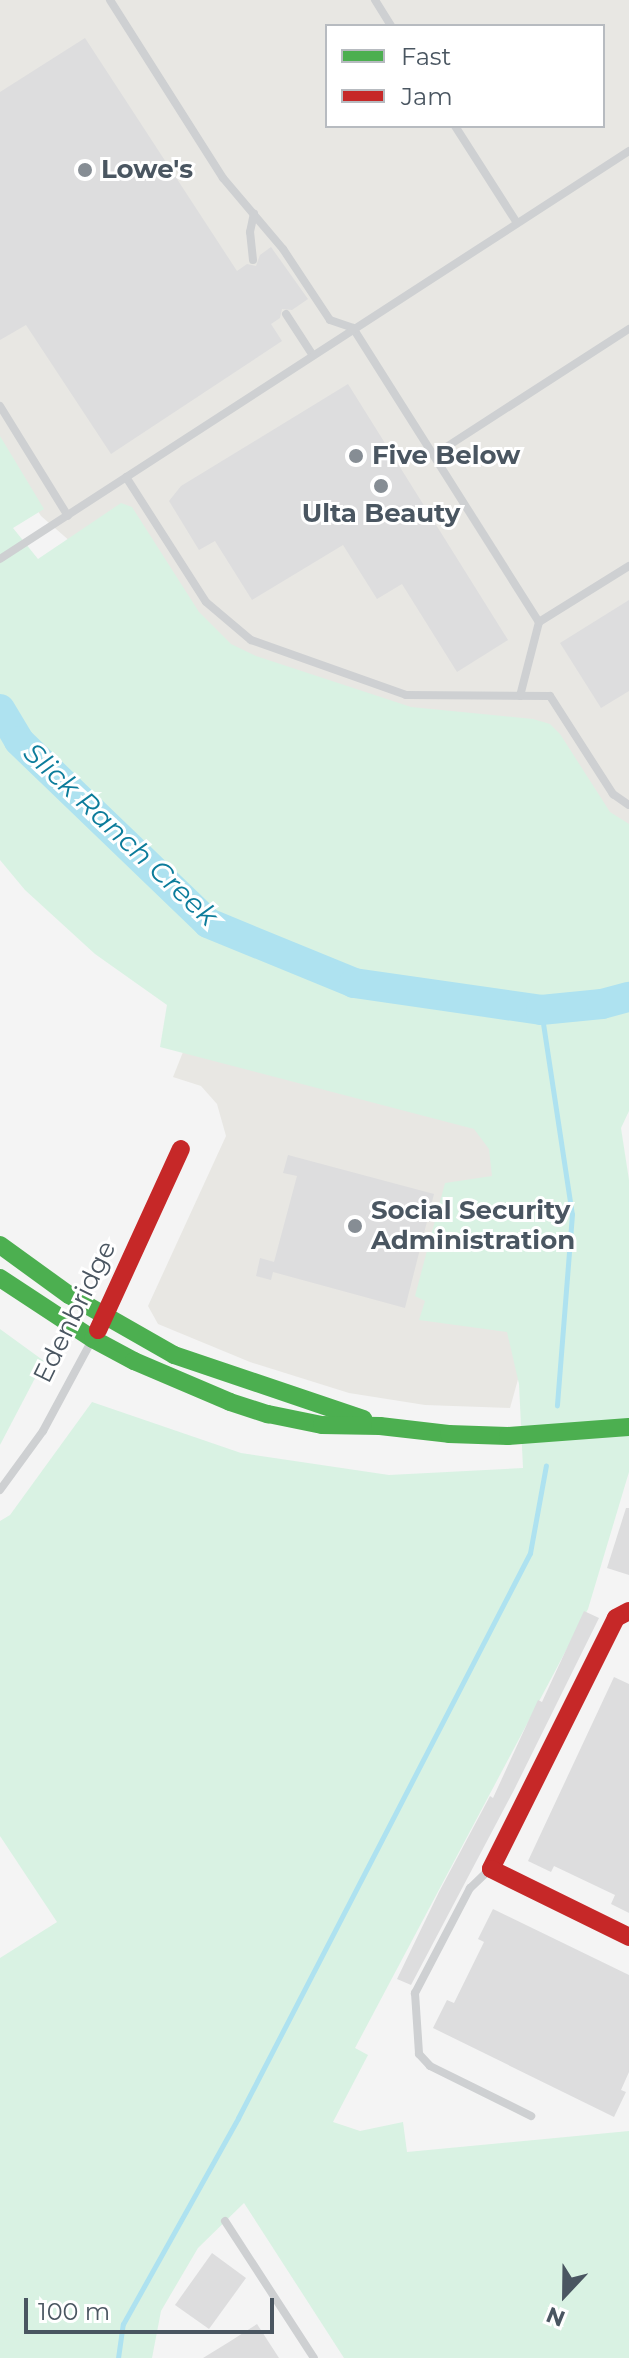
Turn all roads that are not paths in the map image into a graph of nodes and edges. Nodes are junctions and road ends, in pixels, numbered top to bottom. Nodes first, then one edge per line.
1 (110, 0) edge
2 (375, 0) edge
3 (390, 24) edge
4 (456, 128) edge
5 (629, 151) edge
6 (254, 213) junction
7 (517, 223) junction
8 (253, 260) dead end
9 (286, 314) dead end
10 (353, 328) junction
11 (629, 329) edge
12 (312, 354) junction
13 (0, 406) edge
14 (434, 455) junction
15 (126, 477) junction
16 (68, 516) junction
17 (0, 559) edge
18 (629, 566) edge
19 (539, 622) junction
20 (520, 696) junction
21 (629, 805) edge
22 (181, 1149) dead end
23 (0, 1245) edge
24 (0, 1278) edge
25 (105, 1317) junction
26 (93, 1339) junction
27 (380, 1426) junction
28 (629, 1427) edge
29 (1, 1490) edge
30 (629, 1611) edge
31 (491, 1869) junction
32 (629, 1937) edge
33 (531, 2116) dead end
34 (225, 2221) dead end
35 (314, 2358) edge

1 - 6 lane
2 - 3 lane
4 - 7 lane
5 - 7 lane
6 - 8 lane
6 - 10 lane
7 - 10 lane
9 - 12 lane
10 - 12 lane
10 - 14 lane
11 - 14 lane
12 - 15 lane
13 - 16 lane
14 - 19 lane
15 - 16 lane
15 - 20 lane
16 - 17 lane
18 - 19 lane
19 - 20 lane
20 - 21 lane
22 - 25 street, Edenbridge
23 - 25 street
24 - 26 street
25 - 26 street, Edenbridge
25 - 27 street
26 - 27 street
26 - 29 lane, Edenbridge
27 - 28 street
30 - 31 street
31 - 32 street
31 - 33 lane
34 - 35 lane

